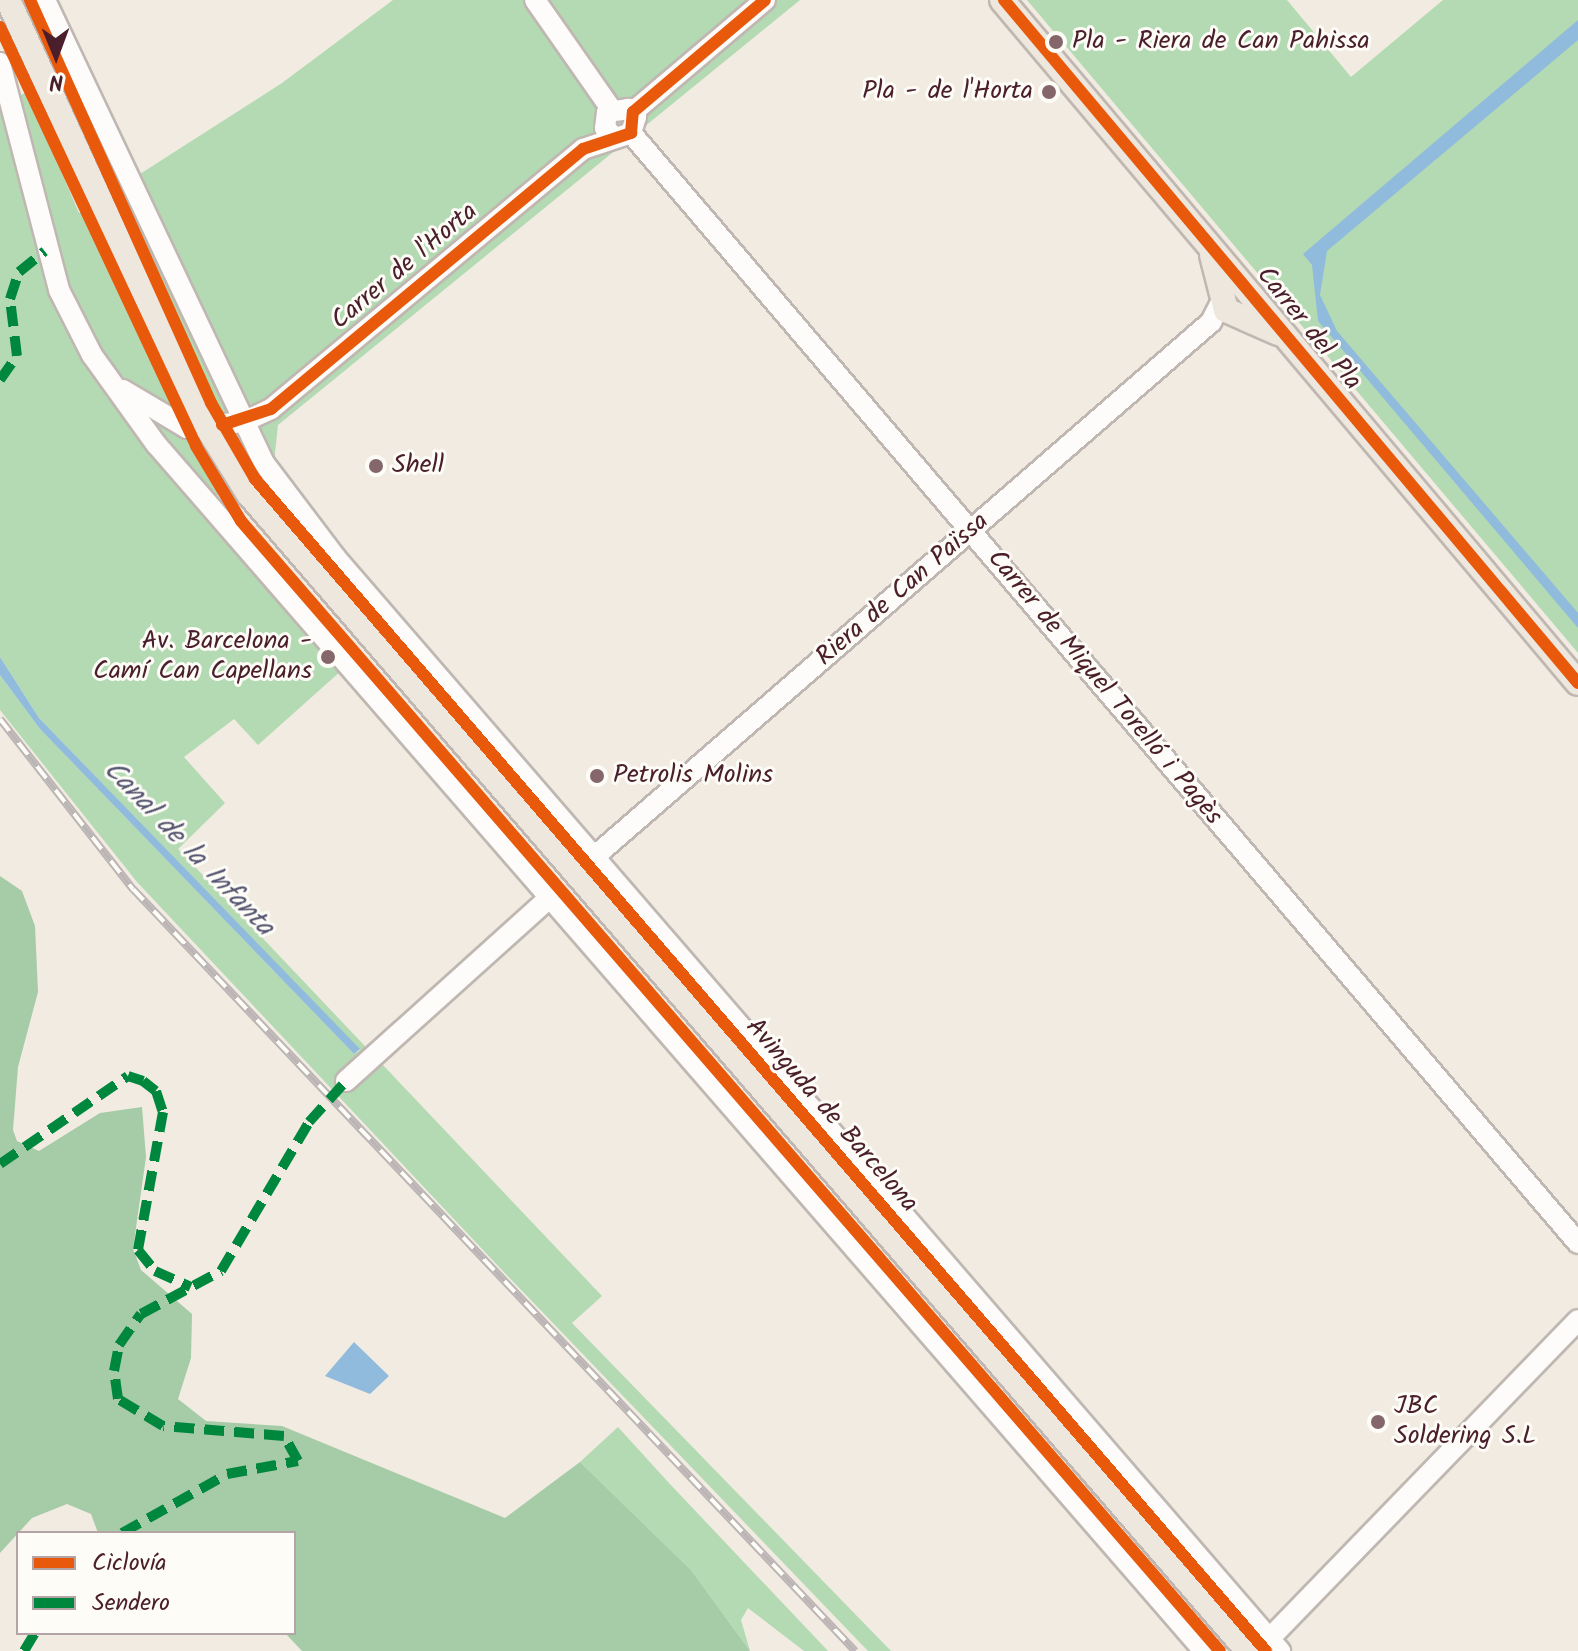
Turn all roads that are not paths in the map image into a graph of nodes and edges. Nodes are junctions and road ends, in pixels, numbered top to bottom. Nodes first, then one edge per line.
1 (45, 0) edge
2 (535, 0) edge
3 (765, 0) edge
4 (1003, 1) edge
5 (7, 3) edge
6 (0, 63) edge
7 (626, 127) junction
8 (1237, 301) junction
9 (110, 380) junction
10 (243, 422) junction
11 (206, 426) junction
12 (971, 530) junction
13 (335, 557) junction
14 (390, 661) junction
15 (1578, 683) edge
16 (594, 857) junction
17 (550, 897) junction
18 (346, 1081) dead end
19 (1578, 1243) edge
20 (1578, 1320) edge
21 (1260, 1647) edge
22 (1204, 1651) edge

1 - 10 street, Avinguda de Barcelona
2 - 7 street
3 - 7 street, Carrer de l'Horta
4 - 8 main road, Carrer del Pla
5 - 11 main road, Avinguda de Barcelona
6 - 9 street
7 - 10 street, Carrer de l'Horta
7 - 12 street, Carrer de Miquel Torelló i Pagès
8 - 12 street, Riera de Can Païssa
8 - 15 main road, Carrer del Pla
9 - 11 street
9 - 17 street
10 - 11 street, Carrer de l'Horta
10 - 13 street, Avinguda de Barcelona
11 - 14 main road, Avinguda de Barcelona
12 - 16 street, Riera de Can Païssa
12 - 19 street, Carrer de Miquel Torelló i Pagès
13 - 14 street, Avinguda de Barcelona
13 - 16 street, Avinguda de Barcelona
14 - 21 main road, Avinguda de Barcelona
16 - 21 street, Avinguda de Barcelona
17 - 18 street
17 - 22 street
20 - 21 street

